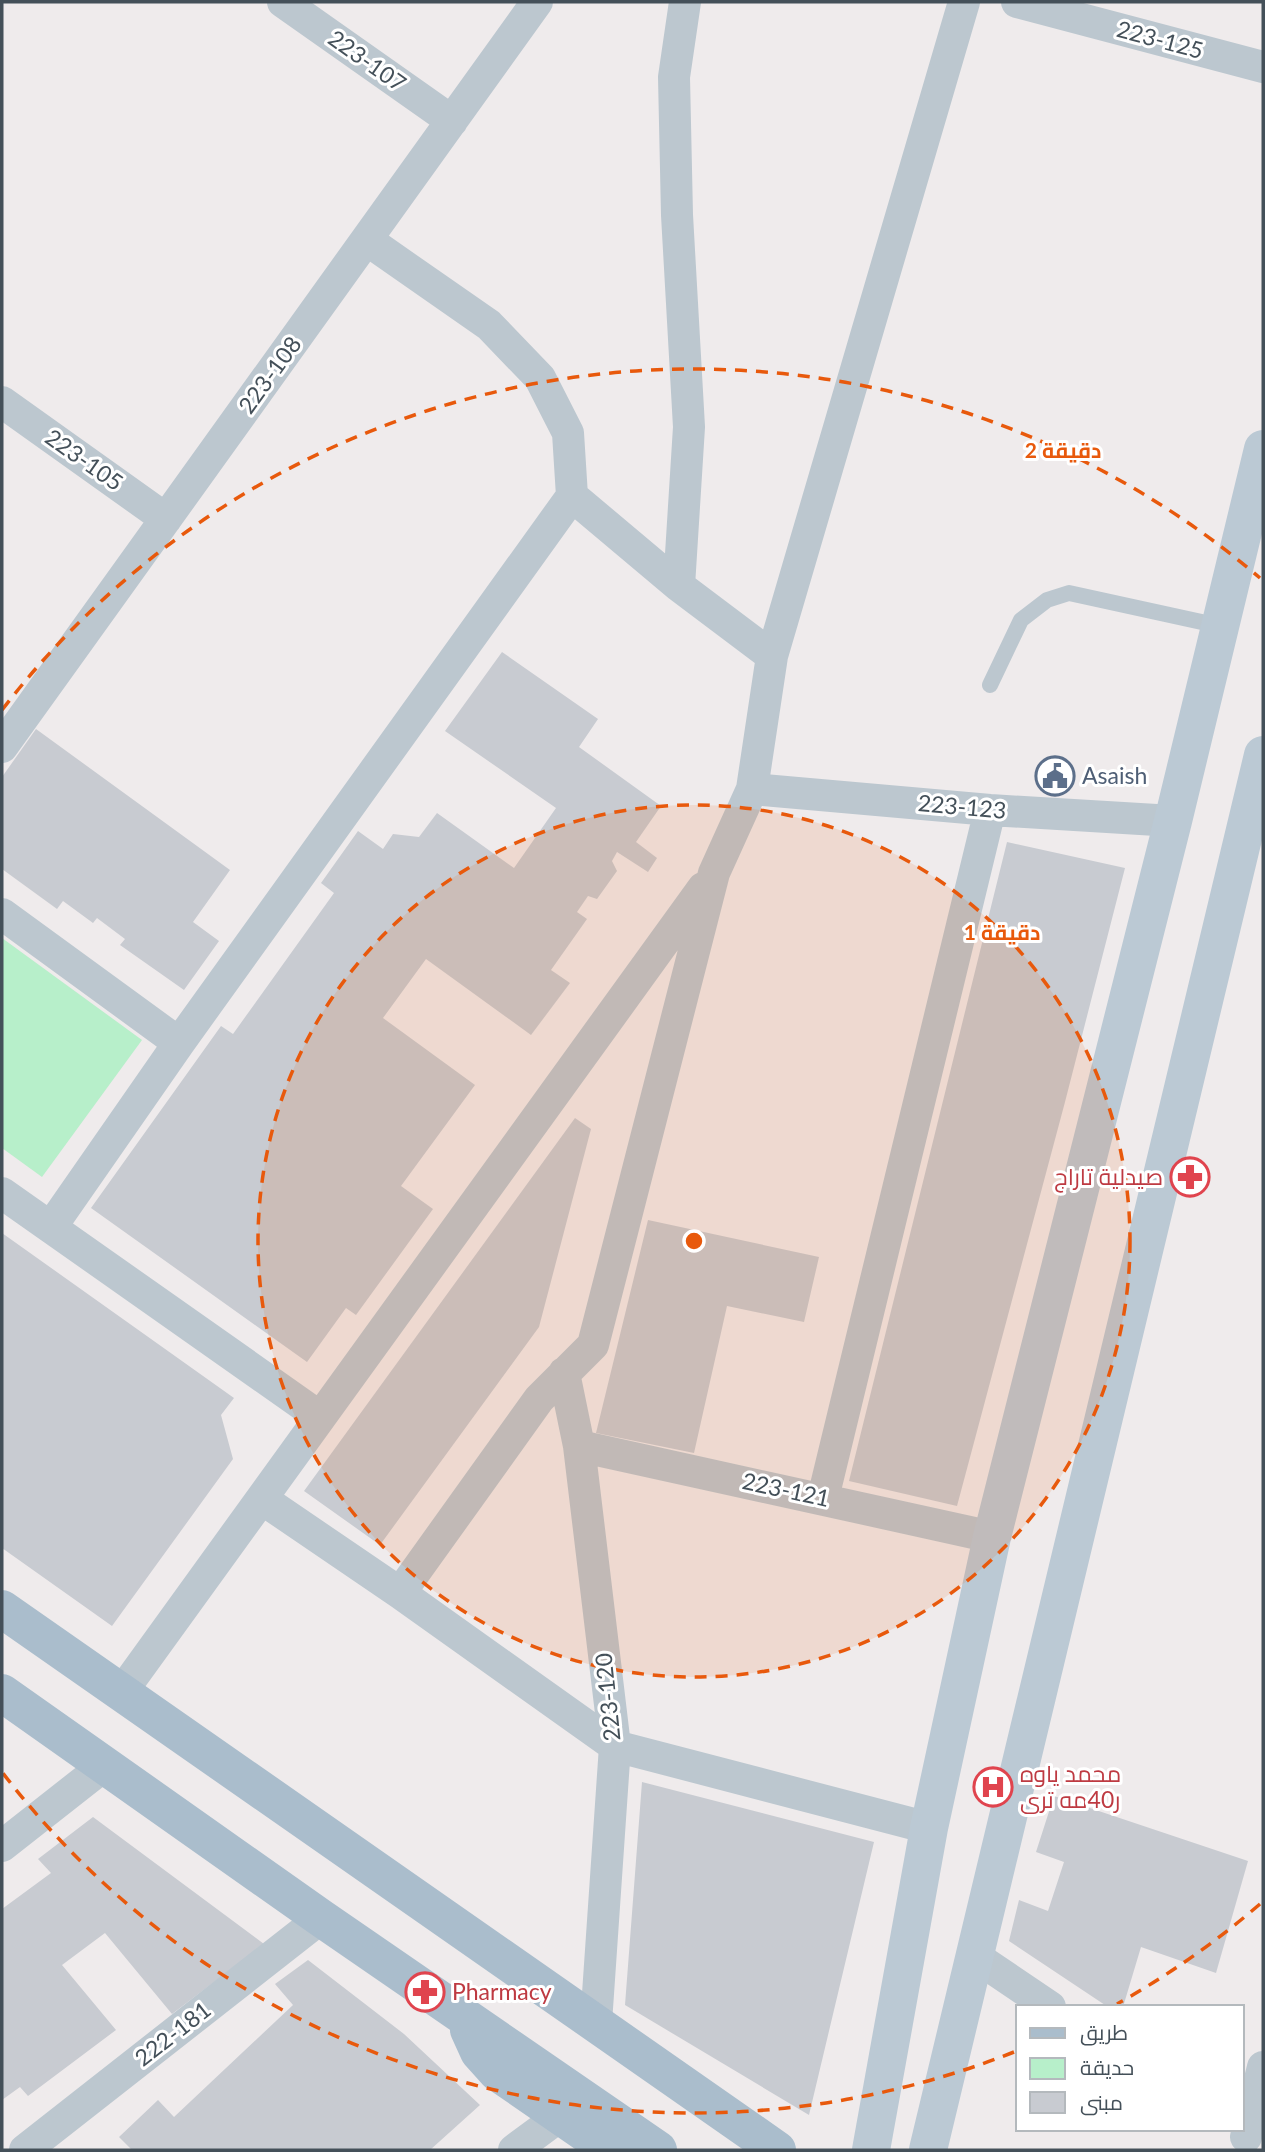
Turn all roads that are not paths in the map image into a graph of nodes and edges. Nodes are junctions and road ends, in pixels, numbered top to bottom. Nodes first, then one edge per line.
1 (283, 2) edge
2 (537, 2) edge
3 (685, 2) edge
4 (964, 2) edge
5 (1017, 2) edge
6 (1263, 67) edge
7 (452, 121) junction
8 (367, 240) junction
9 (2, 402) edge
10 (1263, 449) edge
11 (572, 496) junction
12 (166, 519) junction
13 (679, 586) junction
14 (1220, 626) junction
15 (772, 656) junction
16 (990, 685) dead end
17 (2, 747) edge
18 (1263, 755) edge
19 (752, 789) junction
20 (990, 810) junction
21 (1173, 821) junction
22 (1253, 842) edge
23 (714, 873) junction
24 (2, 914) edge
25 (178, 1043) junction
26 (2, 1193) edge
27 (51, 1227) junction
28 (565, 1373) junction
29 (320, 1417) junction
30 (579, 1446) junction
31 (823, 1498) junction
32 (262, 1499) junction
33 (992, 1537) junction
34 (400, 1593) junction
35 (2, 1609) edge
36 (2, 1693) edge
37 (121, 1693) junction
38 (615, 1746) junction
39 (105, 1765) junction
40 (929, 1828) junction
41 (2, 1846) edge
42 (321, 1918) junction
43 (973, 1955) junction
44 (1048, 2005) edge
45 (463, 2015) junction
46 (596, 2023) junction
47 (1263, 2067) edge
48 (560, 2116) junction
49 (1248, 2138) edge
50 (600, 2147) edge
51 (25, 2150) edge
52 (514, 2150) edge
53 (658, 2150) edge
54 (777, 2150) edge
55 (870, 2150) edge
56 (928, 2150) edge

1 - 7 street, 223-107
2 - 7 street, 223-108
3 - 13 street
4 - 15 street
5 - 6 street, 223-125
7 - 8 street, 223-108
8 - 11 street
8 - 12 street, 223-108
9 - 12 street, 223-105
10 - 14 main road
11 - 13 street
11 - 25 street
12 - 17 street, 223-108
13 - 15 street
14 - 16 lane
14 - 21 main road
15 - 19 street
18 - 22 main road
19 - 20 street, 223-123
19 - 23 street
20 - 21 street, 223-123
20 - 31 street
21 - 33 main road
22 - 43 main road
23 - 28 street
23 - 29 street
24 - 25 street
25 - 27 street
26 - 27 street
27 - 29 street
28 - 30 street, 223-120
28 - 34 street
29 - 32 street
30 - 31 street, 223-121
30 - 38 street, 223-120
31 - 33 street, 223-121
32 - 34 street
32 - 37 street
33 - 40 main road
34 - 38 street
35 - 37 main road
36 - 39 main road
37 - 46 main road
38 - 40 street
38 - 46 street, 223-120
39 - 41 street
39 - 42 main road
40 - 55 main road
42 - 45 main road
42 - 51 street, 222-181
43 - 44 street
43 - 56 main road
45 - 48 main road
45 - 53 main road
46 - 54 main road
47 - 49 street
48 - 50 main road
48 - 52 street

